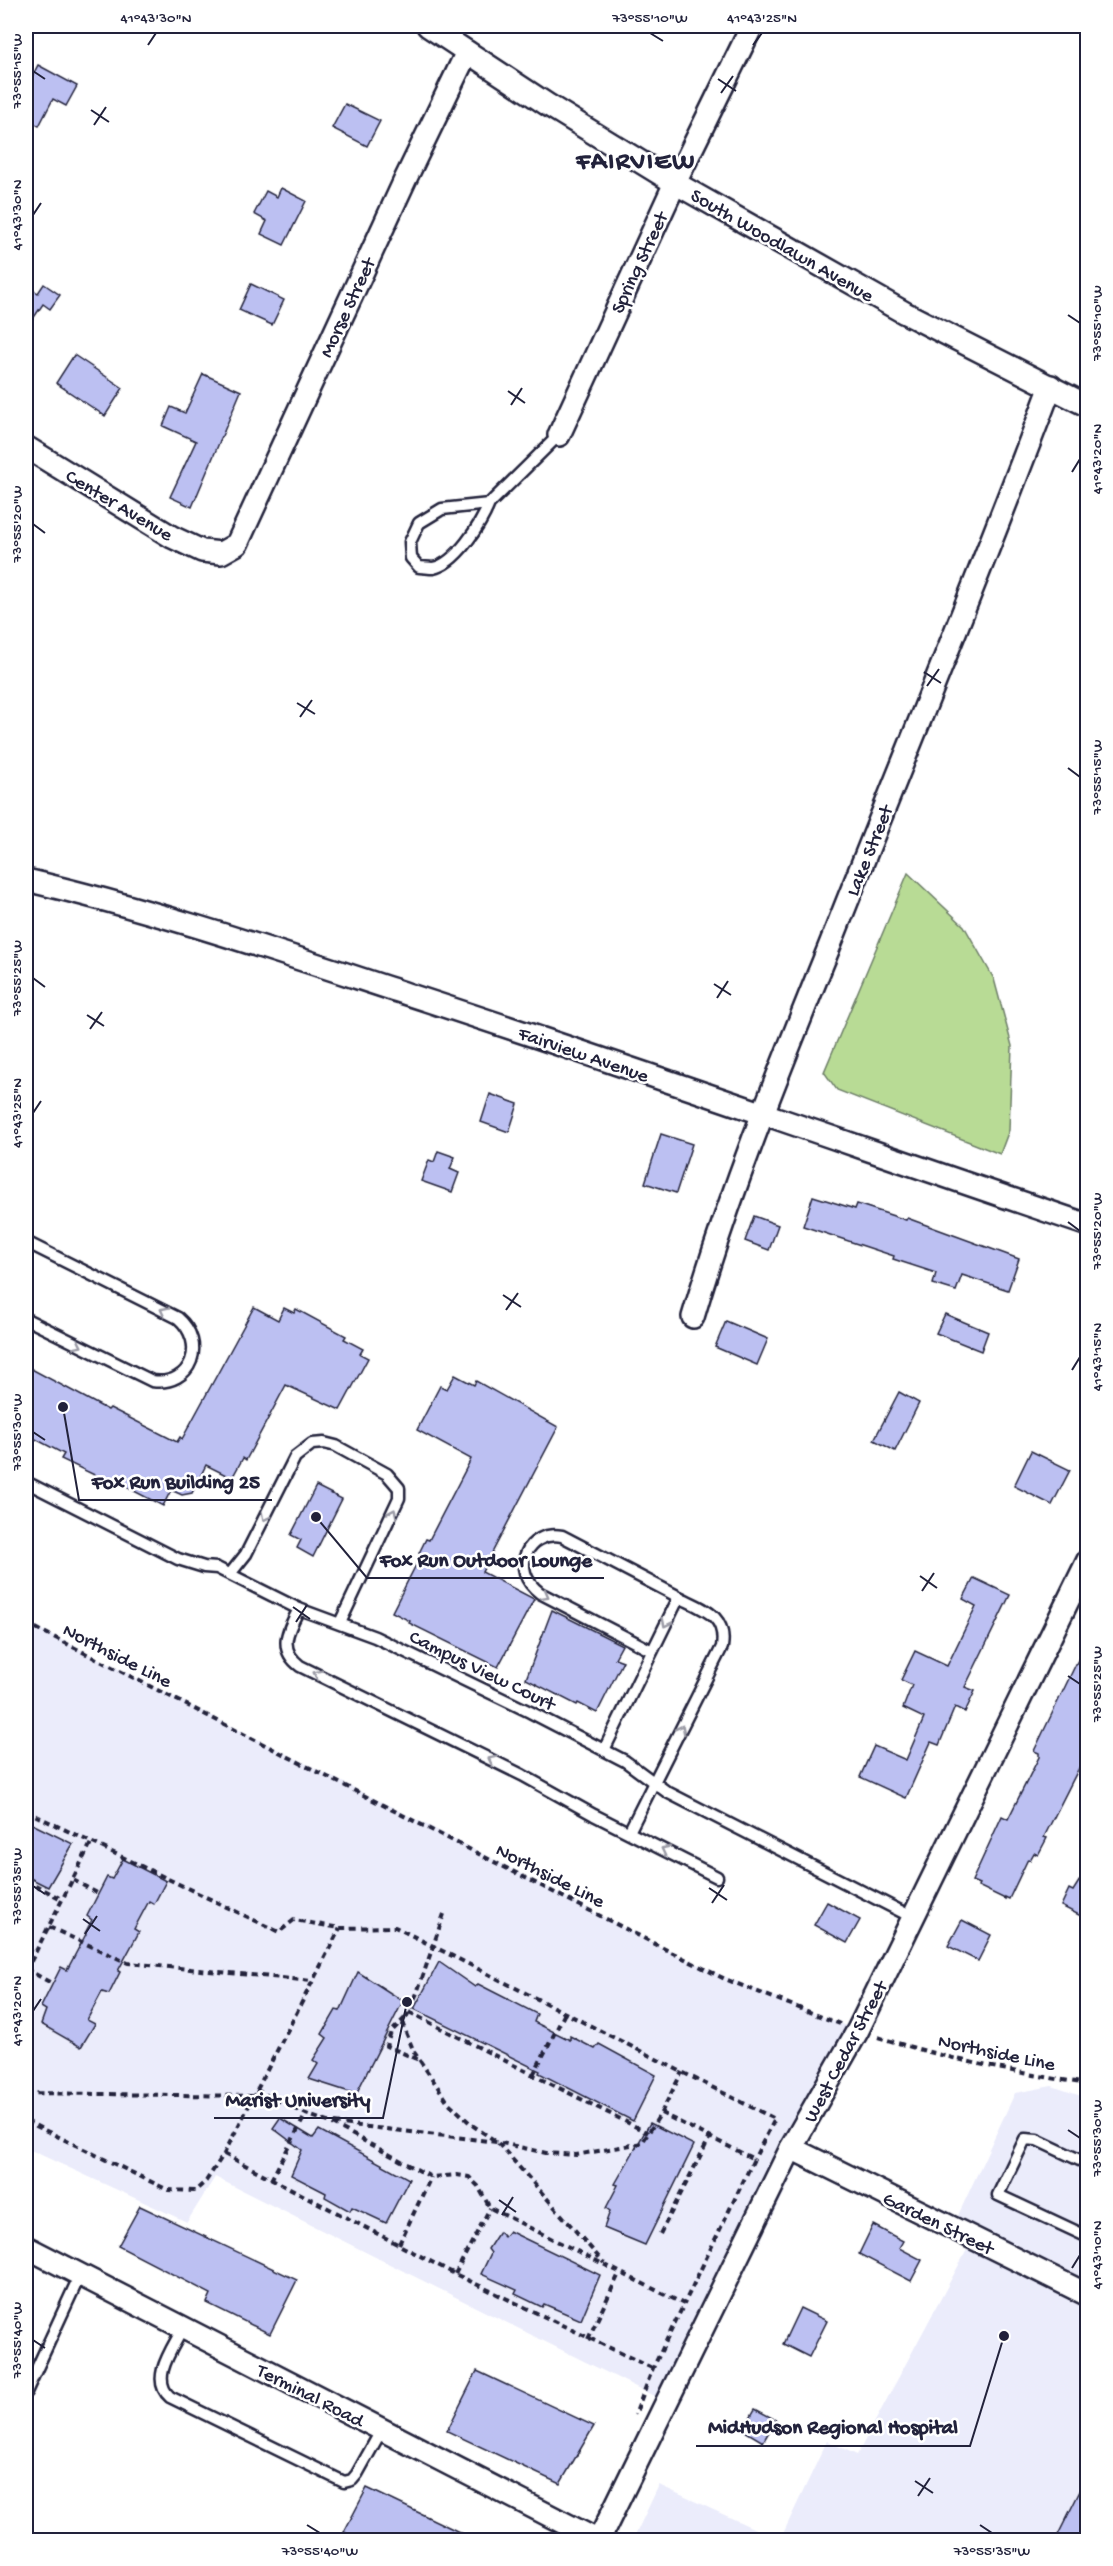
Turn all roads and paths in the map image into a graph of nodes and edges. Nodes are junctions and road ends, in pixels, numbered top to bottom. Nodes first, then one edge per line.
1 (428, 26) edge
2 (752, 26) edge
3 (467, 52) junction
4 (675, 183) junction
5 (1051, 386) junction
6 (1088, 406) edge
7 (559, 435) joint
8 (26, 447) edge
9 (489, 504) junction
10 (218, 553) joint
11 (26, 880) edge
12 (26, 886) edge
13 (78, 892) junction
14 (762, 1115) junction
15 (1088, 1225) edge
16 (26, 1242) edge
17 (693, 1317) dead end
18 (26, 1319) edge
19 (26, 1482) edge
20 (1088, 1560) edge
21 (230, 1574) junction
22 (679, 1597) junction
23 (298, 1609) junction
24 (26, 1623) edge
25 (340, 1623) junction
26 (652, 1651) junction
27 (604, 1750) junction
28 (655, 1782) junction
29 (26, 1811) edge
30 (629, 1832) junction
31 (92, 1841) junction
32 (717, 1877) dead end
33 (26, 1880) edge
34 (73, 1880) junction
35 (98, 1893) dead end
36 (63, 1900) junction
37 (444, 1914) dead end
38 (912, 1917) junction
39 (49, 1927) junction
40 (340, 1928) junction
41 (433, 1945) junction
42 (26, 1949) edge
43 (34, 1953) junction
44 (26, 1970) edge
45 (312, 1981) junction
46 (53, 1984) dead end
47 (409, 2012) junction
48 (566, 2013) junction
49 (406, 2017) junction
50 (858, 2030) junction
51 (420, 2061) junction
52 (682, 2072) junction
53 (533, 2075) junction
54 (1088, 2084) edge
55 (256, 2090) junction
56 (26, 2093) edge
57 (252, 2096) junction
58 (662, 2113) junction
59 (306, 2114) junction
60 (26, 2121) edge
61 (331, 2123) junction
62 (648, 2133) junction
63 (710, 2137) junction
64 (497, 2142) junction
65 (791, 2148) junction
66 (224, 2154) junction
67 (754, 2159) junction
68 (1088, 2164) edge
69 (431, 2177) junction
70 (271, 2180) junction
71 (490, 2208) junction
72 (660, 2234) dead end
73 (1088, 2236) edge
74 (399, 2244) junction
75 (26, 2247) edge
76 (606, 2265) junction
77 (455, 2274) junction
78 (620, 2274) junction
79 (80, 2275) junction
80 (1088, 2295) edge
81 (684, 2304) junction
82 (183, 2328) junction
83 (588, 2339) junction
84 (652, 2368) junction
85 (26, 2392) edge
86 (634, 2418) dead end
87 (381, 2430) junction
88 (598, 2541) edge

1 - 3 street, South Woodlawn Avenue
2 - 4 street, Spring Street
3 - 4 street, South Woodlawn Avenue
3 - 10 street, Morse Street
4 - 5 street, South Woodlawn Avenue
4 - 7 street, Spring Street
5 - 6 street, South Woodlawn Avenue
5 - 14 street, Lake Street
7 - 9 lane
8 - 10 street, Center Avenue
9 - 9 lane
11 - 13 street, Fairview Avenue
12 - 13 street, Fairview Avenue
13 - 14 street, Fairview Avenue
14 - 15 street, Fairview Avenue
14 - 17 street, Lake Street
18 -> 16 lane
19 - 21 lane, Campus View Court
20 - 38 street, West Cedar Street
21 - 23 lane, Campus View Court
25 -> 21 lane
22 -> 26 lane
22 -> 26 lane
28 -> 22 lane
23 - 25 lane, Campus View Court
30 -> 23 lane
24 - 50 path, Northside Line
25 - 27 lane, Campus View Court
26 - 27 lane
27 - 28 lane, Campus View Court
28 - 30 lane
28 - 38 lane, Campus View Court
29 - 31 path
32 -> 30 lane
31 - 34 path
31 - 40 path
33 - 36 path
34 - 35 path
34 - 36 path
36 - 39 path
37 - 41 path
38 - 50 street, West Cedar Street
39 - 43 path
39 - 45 path
40 - 41 path
40 - 45 path
41 - 47 path
41 - 48 path
42 - 43 path
43 - 44 path
44 - 46 path
45 - 55 path
47 - 49 path
47 - 53 path
48 - 52 path
48 - 53 path
49 - 51 path
49 - 51 path
50 - 54 path, Northside Line
50 - 65 street, West Cedar Street
51 - 64 path
52 - 58 path
52 - 67 path
53 - 62 path
55 - 57 path
55 - 59 path
56 - 57 path
57 - 66 path
58 - 62 path
58 - 63 path
59 - 61 path
59 - 70 path
60 - 66 path
61 - 64 path
61 - 69 path
62 - 64 path
63 - 67 path
63 - 72 path
64 - 76 path
65 - 80 street, Garden Street
65 - 88 street, West Cedar Street
66 - 70 path
67 - 81 path
68 - 73 lane
69 - 71 path
69 - 74 path
70 - 74 path
71 - 76 path
71 - 77 path
74 - 77 path
75 - 79 street, Terminal Road
76 - 78 path
77 - 83 path
78 - 81 path
78 - 83 path
79 - 82 street, Terminal Road
79 - 85 lane
81 - 84 path
82 - 87 street, Terminal Road
82 - 87 lane
83 - 84 path
84 - 86 path
87 - 88 street, Terminal Road

